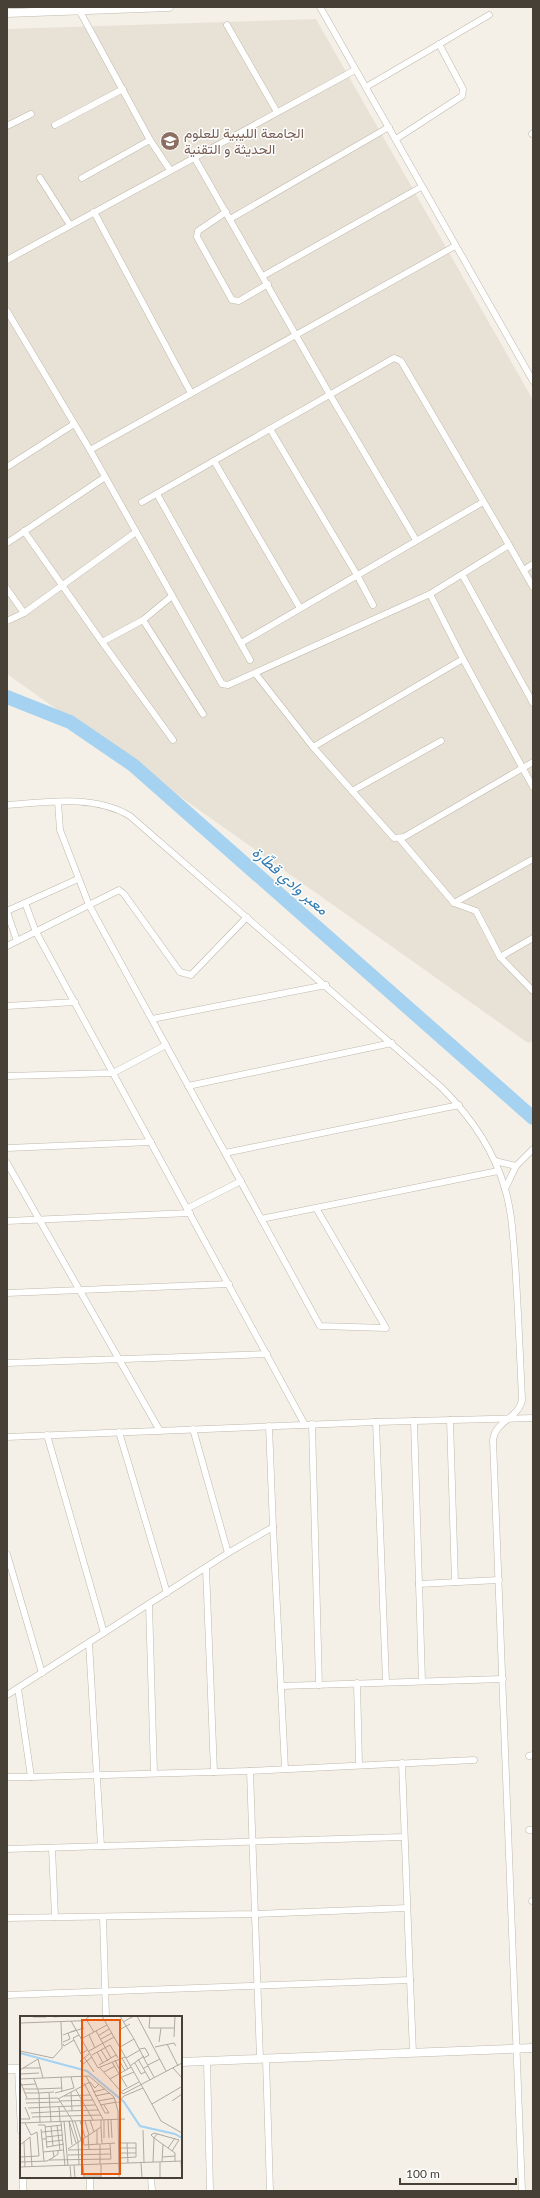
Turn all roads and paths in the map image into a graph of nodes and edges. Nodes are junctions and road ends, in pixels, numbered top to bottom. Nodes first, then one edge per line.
1 (169, 7) edge
2 (320, 7) edge
3 (78, 9) edge
4 (7, 13) edge
5 (489, 15) dead end
6 (228, 25) dead end
7 (439, 44) junction
8 (355, 70) junction
9 (366, 88) junction
10 (123, 89) junction
11 (277, 112) junction
12 (31, 114) dead end
13 (56, 125) dead end
14 (7, 126) edge
15 (389, 127) junction
16 (396, 139) junction
17 (150, 140) junction
18 (194, 157) junction
19 (170, 170) junction
20 (40, 178) dead end
21 (82, 178) dead end
22 (421, 187) junction
23 (94, 212) junction
24 (226, 212) junction
25 (230, 219) junction
26 (70, 225) junction
27 (455, 246) junction
28 (7, 260) edge
29 (263, 276) junction
30 (268, 284) junction
31 (7, 311) edge
32 (9, 320) edge
33 (297, 334) junction
34 (533, 381) edge
35 (191, 393) junction
36 (330, 395) junction
37 (74, 424) junction
38 (270, 429) junction
39 (90, 450) junction
40 (214, 461) junction
41 (7, 467) edge
42 (105, 477) junction
43 (157, 494) junction
44 (142, 502) dead end
45 (483, 502) junction
46 (24, 530) junction
47 (136, 532) junction
48 (416, 540) junction
49 (7, 543) edge
50 (509, 545) junction
51 (533, 564) edge
52 (524, 570) junction
53 (357, 575) junction
54 (463, 576) junction
55 (62, 585) junction
56 (533, 587) edge
57 (7, 589) edge
58 (430, 594) junction
59 (172, 596) junction
60 (373, 605) dead end
61 (300, 608) junction
62 (24, 613) junction
63 (143, 620) junction
64 (7, 621) edge
65 (102, 642) junction
66 (240, 643) junction
67 (463, 659) junction
68 (250, 660) dead end
69 (255, 673) junction
70 (533, 703) edge
71 (203, 714) dead end
72 (173, 740) dead end
73 (442, 741) dead end
74 (313, 747) junction
75 (533, 762) edge
76 (522, 768) junction
77 (533, 787) edge
78 (352, 791) junction
79 (58, 802) junction
80 (7, 805) edge
81 (399, 838) junction
82 (533, 859) edge
83 (78, 879) junction
84 (24, 903) junction
85 (454, 903) junction
86 (89, 905) junction
87 (7, 912) edge
88 (247, 917) junction
89 (36, 932) junction
90 (533, 938) edge
91 (17, 941) junction
92 (7, 946) edge
93 (500, 957) junction
94 (326, 985) junction
95 (533, 991) edge
96 (75, 1002) junction
97 (7, 1006) edge
98 (152, 1019) junction
99 (392, 1043) junction
100 (166, 1045) junction
101 (113, 1072) junction
102 (7, 1076) edge
103 (188, 1086) junction
104 (459, 1105) junction
105 (151, 1142) junction
106 (7, 1148) edge
107 (533, 1150) edge
108 (225, 1153) junction
109 (495, 1161) junction
110 (7, 1163) edge
111 (516, 1166) junction
112 (498, 1171) junction
113 (241, 1181) junction
114 (505, 1189) junction
115 (316, 1208) junction
116 (189, 1210) junction
117 (262, 1219) junction
118 (39, 1220) junction
119 (7, 1221) edge
120 (229, 1284) junction
121 (80, 1290) junction
122 (7, 1293) edge
123 (267, 1354) junction
124 (119, 1359) junction
125 (7, 1363) edge
126 (533, 1418) edge
127 (509, 1419) junction
128 (450, 1420) junction
129 (414, 1421) junction
130 (376, 1422) junction
131 (309, 1425) junction
132 (269, 1426) junction
133 (193, 1429) junction
134 (160, 1430) junction
135 (119, 1432) junction
136 (47, 1435) junction
137 (7, 1437) edge
138 (273, 1527) junction
139 (228, 1553) junction
140 (7, 1554) edge
141 (206, 1568) junction
142 (499, 1580) junction
143 (455, 1582) junction
144 (419, 1584) junction
145 (166, 1593) junction
146 (149, 1604) junction
147 (104, 1633) junction
148 (89, 1643) junction
149 (42, 1673) junction
150 (504, 1679) junction
151 (422, 1681) junction
152 (386, 1682) junction
153 (357, 1683) junction
154 (319, 1685) junction
155 (281, 1686) junction
156 (18, 1688) junction
157 (7, 1695) edge
158 (474, 1760) dead end
159 (402, 1763) junction
160 (358, 1765) junction
161 (285, 1769) junction
162 (250, 1771) junction
163 (214, 1772) junction
164 (154, 1773) junction
165 (98, 1775) junction
166 (7, 1777) edge
167 (31, 1777) junction
168 (404, 1837) junction
169 (252, 1841) junction
170 (101, 1846) junction
171 (52, 1848) junction
172 (7, 1849) edge
173 (407, 1908) junction
174 (255, 1914) junction
175 (103, 1917) junction
176 (7, 1918) edge
177 (56, 1918) junction
178 (410, 1980) junction
179 (257, 1984) junction
180 (105, 1992) junction
181 (7, 1995) edge
182 (106, 2016) edge
183 (517, 2048) junction
184 (533, 2048) edge
185 (413, 2053) junction
186 (263, 2059) junction
187 (207, 2061) junction
188 (182, 2062) edge
189 (7, 2069) edge
190 (20, 2069) edge
191 (23, 2178) edge
192 (90, 2178) edge
193 (151, 2178) edge
194 (24, 2191) edge
195 (90, 2191) edge
196 (152, 2191) edge
197 (210, 2191) edge
198 (270, 2191) edge
199 (522, 2191) edge

1 - 3 street
2 - 8 street
3 - 4 street
3 - 10 street
5 - 7 street
6 - 11 street
7 - 9 street
7 - 16 street
8 - 9 street
8 - 11 street
9 - 15 street
10 - 13 street
10 - 17 street
11 - 18 street
12 - 14 street
15 - 16 street
15 - 25 street
16 - 22 street
17 - 19 street
17 - 21 street
18 - 19 street
18 - 24 street
19 - 23 street
20 - 26 street
22 - 27 street
22 - 29 street
23 - 26 street
23 - 35 street
24 - 25 street
24 - 30 street
25 - 29 street
26 - 28 street
27 - 33 street
27 - 34 street
29 - 30 street
30 - 33 street
31 - 32 street
32 - 37 street
33 - 35 street
33 - 36 street
35 - 39 street
36 - 38 street
36 - 45 street
36 - 48 street
37 - 39 street
37 - 41 street
38 - 40 street
38 - 53 street
39 - 42 street
40 - 43 street
40 - 61 street
42 - 46 street
42 - 47 street
43 - 44 street
43 - 66 street
45 - 48 street
45 - 50 street
46 - 49 street
46 - 55 street
47 - 55 street
47 - 59 street
48 - 53 street
50 - 52 street
50 - 54 street
51 - 52 street
52 - 56 street
53 - 60 street
53 - 61 street
54 - 58 street
54 - 70 street
55 - 62 street
55 - 65 street
57 - 62 street
58 - 67 street
58 - 69 street
59 - 63 street
59 - 69 street
61 - 66 street
62 - 64 street
63 - 65 street
63 - 71 street
65 - 72 street
66 - 68 street
67 - 74 street
67 - 76 street
69 - 74 street
73 - 78 street
74 - 78 street
75 - 76 street
76 - 77 street
76 - 81 street
78 - 81 street
79 - 80 street
79 - 83 street
79 - 88 street
81 - 85 street
82 - 85 street
83 - 84 street
83 - 86 street
84 - 87 street
84 - 89 street
85 - 93 street
86 - 88 street
86 - 89 street
86 - 98 street
87 - 91 street
88 - 94 street
89 - 91 street
89 - 96 street
90 - 93 street
91 - 92 street
93 - 95 street
94 - 98 street
94 - 99 street
96 - 97 street
96 - 101 street
98 - 100 street
99 - 103 street
99 - 104 street
100 - 101 street
100 - 103 street
101 - 102 street
101 - 105 street
103 - 108 street
104 - 108 street
104 - 109 street
105 - 106 street
105 - 116 street
107 - 111 street
108 - 113 street
109 - 111 street
109 - 112 street
110 - 118 street
111 - 114 street
112 - 114 street
112 - 115 street
113 - 116 street
113 - 117 street
114 - 127 street
115 - 117 street
115 - 117 street
116 - 118 street
116 - 120 street
118 - 119 street
118 - 121 street
120 - 121 street
120 - 123 street
121 - 122 street
121 - 124 street
123 - 124 street
123 - 131 street
124 - 125 street
124 - 134 street
126 - 127 street
127 - 128 street
127 - 142 street
128 - 129 street
128 - 143 street
129 - 130 street
129 - 144 street
130 - 131 street
130 - 152 street
131 - 132 street
131 - 154 street
132 - 133 street
132 - 138 street
133 - 134 street
133 - 139 street
134 - 135 street
135 - 136 street
135 - 145 street
136 - 137 street
136 - 147 street
138 - 139 street
138 - 155 street
139 - 141 street
140 - 149 street
141 - 145 street
141 - 163 street
142 - 143 street
142 - 150 street
143 - 144 street
144 - 151 street
145 - 146 street
146 - 147 street
146 - 164 street
147 - 148 street
148 - 149 street
148 - 165 street
149 - 156 street
150 - 151 street
150 - 183 street
151 - 152 street
152 - 153 street
153 - 154 street
153 - 160 street
154 - 155 street
155 - 161 street
156 - 157 street
156 - 167 street
158 - 159 street
159 - 160 street
159 - 168 street
160 - 161 street
161 - 162 street
162 - 163 street
162 - 169 street
163 - 164 street
164 - 165 street
165 - 167 street
165 - 170 street
166 - 167 street
168 - 169 street
168 - 173 street
169 - 170 street
169 - 174 street
170 - 171 street
171 - 172 street
171 - 177 street
173 - 174 street
173 - 178 street
174 - 175 street
174 - 179 street
175 - 177 street
175 - 180 street
176 - 177 street
178 - 179 street
178 - 185 street
179 - 180 street
179 - 186 street
180 - 181 street
180 - 182 street
183 - 184 street
183 - 185 street
183 - 199 street
185 - 186 street
186 - 187 street
186 - 198 street
187 - 188 street
187 - 197 street
189 - 190 street
191 - 194 street
192 - 195 street
193 - 196 street

